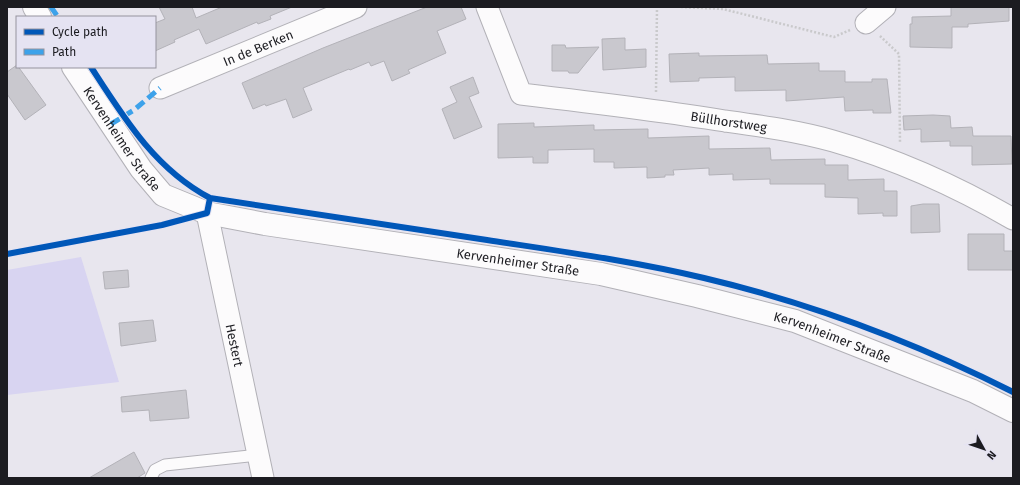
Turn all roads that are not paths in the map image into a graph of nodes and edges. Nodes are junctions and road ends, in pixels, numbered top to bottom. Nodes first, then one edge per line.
1 (34, 7) edge
2 (356, 7) edge
3 (487, 7) edge
4 (885, 7) edge
5 (39, 16) edge
6 (866, 23) road end
7 (74, 68) edge
8 (160, 88) dead end
9 (207, 213) junction
10 (1013, 219) edge
11 (1013, 411) edge
12 (259, 454) junction
13 (151, 478) edge
14 (263, 478) edge

1 - 5 main road
2 - 8 street, In de Berken
3 - 10 street, Büllhorstweg
4 - 6 street
7 - 9 main road, Kervenheimer Straße
9 - 11 main road, Kervenheimer Straße
9 - 12 street, Hestert
12 - 13 lane
12 - 14 street, Hestert

